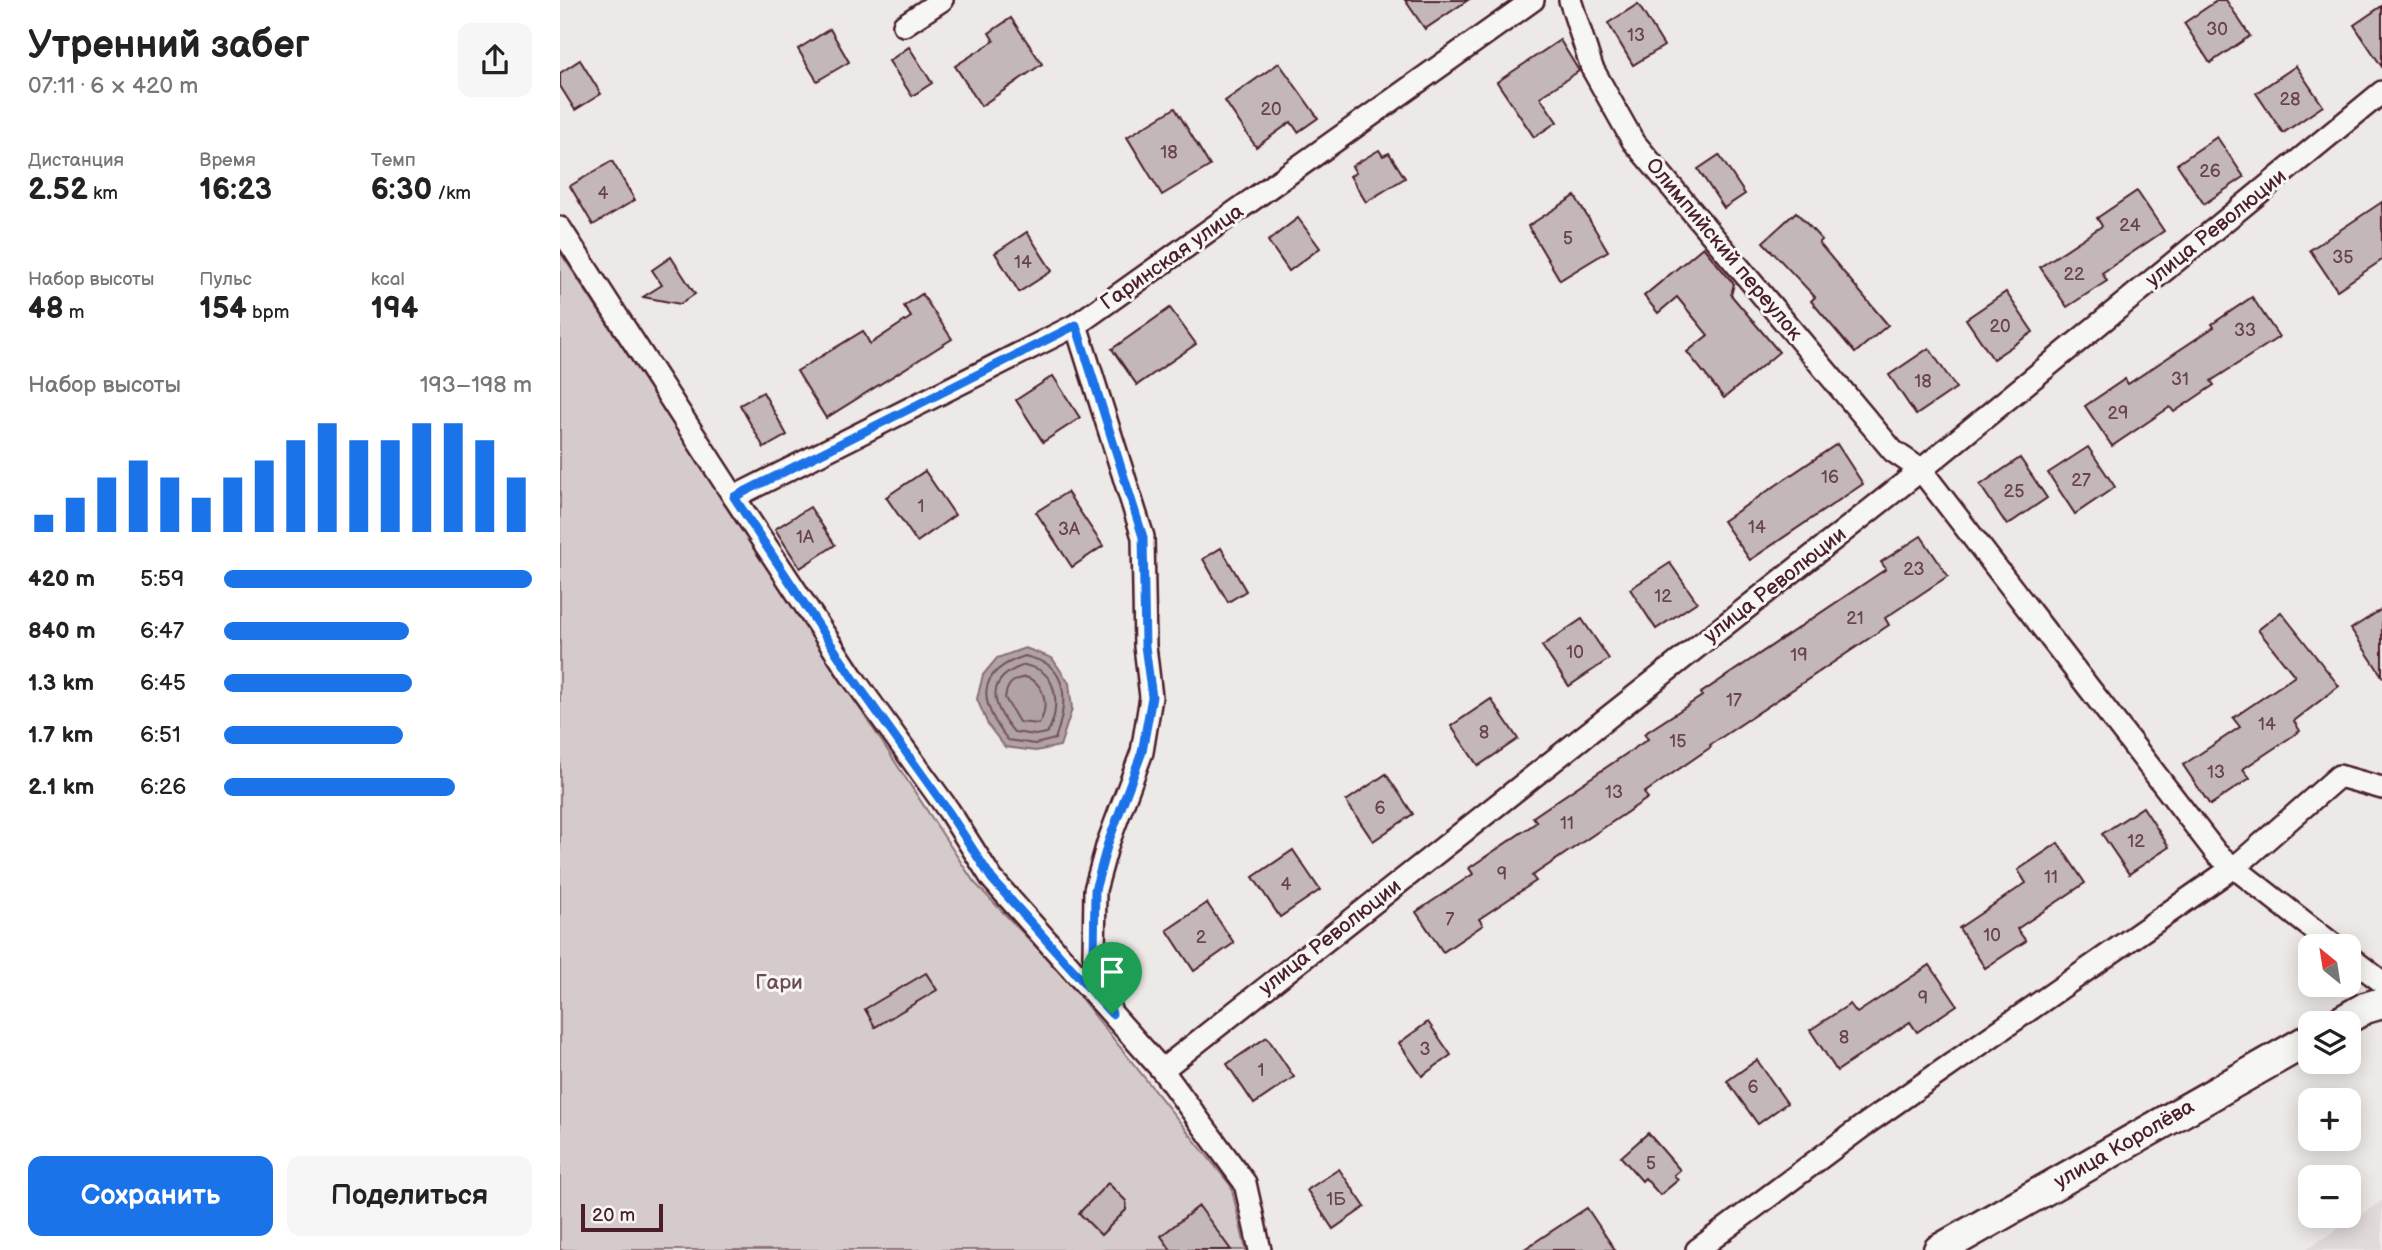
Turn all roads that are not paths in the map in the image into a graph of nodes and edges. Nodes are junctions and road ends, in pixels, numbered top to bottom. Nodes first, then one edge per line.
1 (942, 0) edge
2 (1533, 0) edge
3 (1570, 0) edge
4 (904, 24) dead end
5 (2382, 92) edge
6 (560, 228) edge
7 (1076, 325) junction
8 (1921, 470) junction
9 (734, 497) junction
10 (2382, 788) edge
11 (2234, 867) junction
12 (2319, 934) edge
13 (2361, 966) edge
14 (2382, 982) edge
15 (2382, 1003) edge
16 (2358, 1011) edge
17 (1112, 1014) junction
18 (2298, 1046) edge
19 (1161, 1070) junction
20 (1260, 1250) edge
21 (1697, 1250) edge
22 (1938, 1250) edge

1 - 4 street
2 - 7 street, Гаринская улица
3 - 8 street, Олимпийский переулок
5 - 8 street, улица Революции
6 - 9 street
7 - 9 street, Гаринская улица
7 - 17 street
8 - 11 street, Олимпийский переулок
8 - 19 street, улица Революции
9 - 17 street
10 - 11 street
11 - 12 street, Олимпийский переулок
11 - 21 street
13 - 14 street
15 - 16 street
17 - 19 street
18 - 22 street, улица Королёва
19 - 20 street

